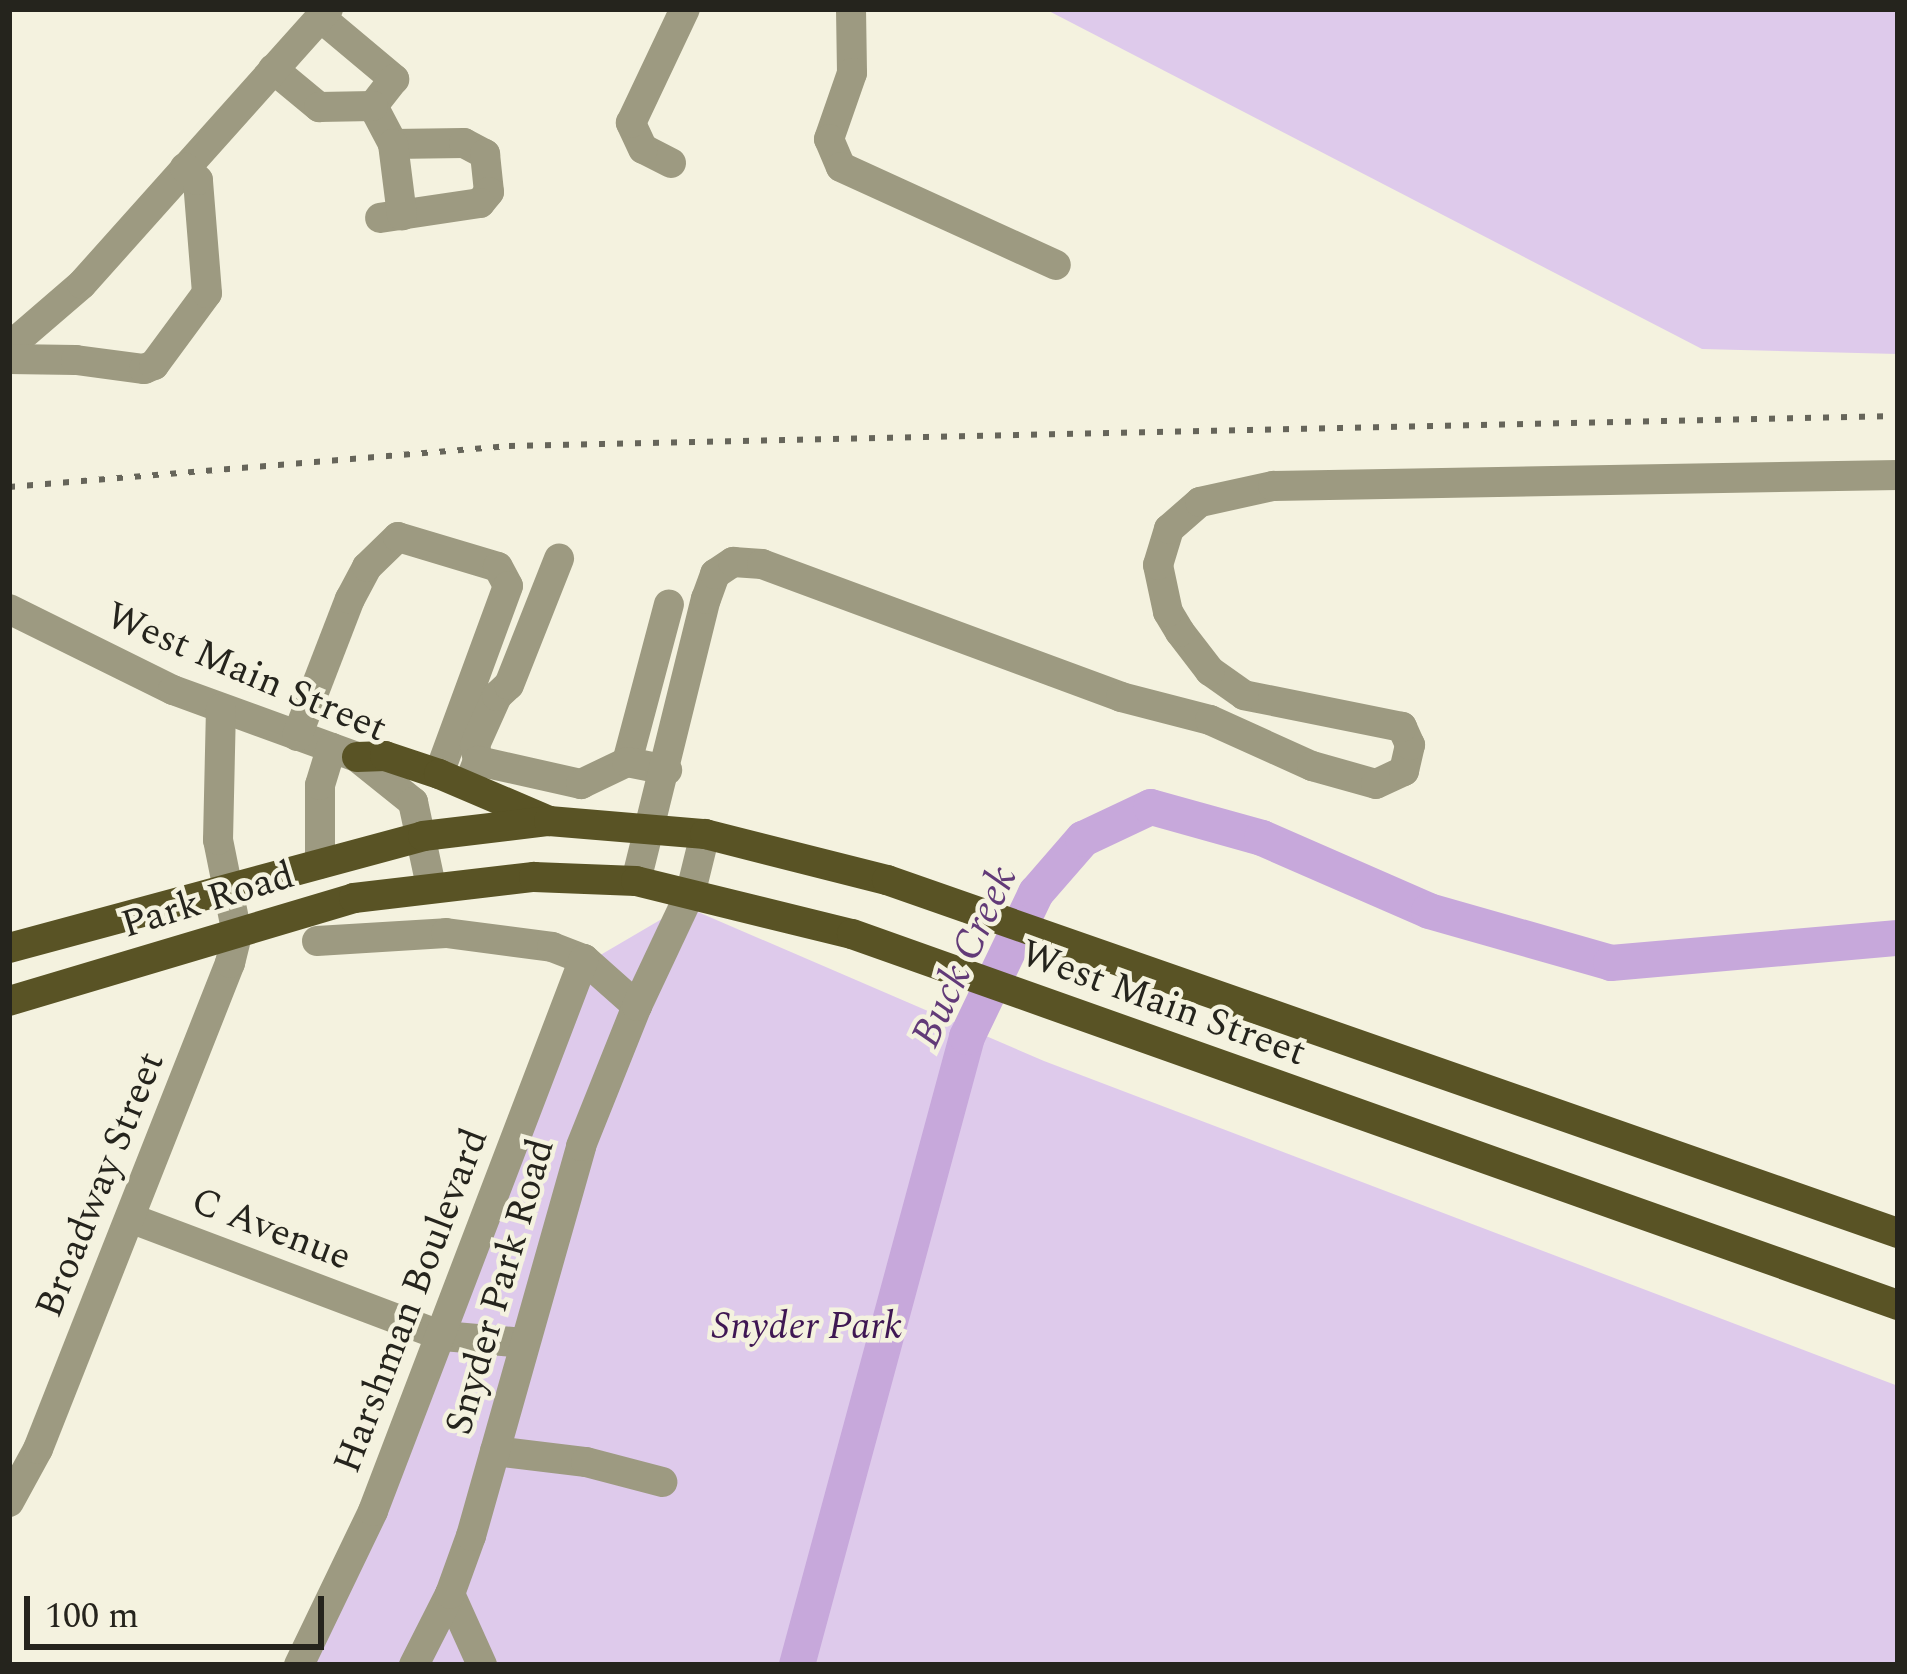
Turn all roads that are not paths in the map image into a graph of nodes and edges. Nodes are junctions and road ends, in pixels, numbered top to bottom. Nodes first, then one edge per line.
1 (685, 9) edge
2 (851, 9) edge
3 (324, 13) edge
4 (273, 69) junction
5 (373, 106) junction
6 (393, 144) junction
7 (671, 163) dead end
8 (184, 168) junction
9 (1056, 265) dead end
10 (9, 347) edge
11 (9, 359) edge
12 (1898, 475) edge
13 (559, 559) dead end
14 (669, 604) dead end
15 (9, 609) edge
16 (221, 709) junction
17 (297, 736) junction
18 (344, 753) junction
19 (628, 762) junction
20 (667, 770) junction
21 (474, 772) junction
22 (439, 774) junction
23 (549, 821) junction
24 (654, 827) junction
25 (705, 834) junction
26 (423, 836) junction
27 (320, 864) junction
28 (636, 881) junction
29 (431, 886) junction
30 (227, 890) junction
31 (691, 891) junction
32 (237, 934) junction
33 (316, 940) dead end
34 (9, 947) edge
35 (584, 959) junction
36 (9, 1001) edge
37 (637, 1006) junction
38 (130, 1218) junction
39 (1898, 1234) edge
40 (1898, 1305) edge
41 (442, 1336) junction
42 (525, 1343) junction
43 (495, 1451) junction
44 (662, 1482) dead end
45 (9, 1502) edge
46 (451, 1594) junction
47 (299, 1665) edge
48 (414, 1665) edge
49 (482, 1665) edge

1 - 7 street
2 - 9 street
3 - 4 street
3 - 5 street
4 - 5 street
4 - 8 street
5 - 6 street
6 - 6 street
8 - 10 street
8 - 11 street
12 - 20 street
13 - 21 street
14 - 19 street
15 - 16 street, West Main Street
16 - 17 street, West Main Street
16 - 30 street
17 - 18 street, West Main Street
17 - 22 street
18 - 22 main road
18 - 26 street, West Main Street
18 - 27 street
19 - 20 street
19 - 21 street
20 - 24 street
21 - 22 main road
21 - 23 main road
23 - 24 main road, West Main Street
23 - 26 main road, West Main Street
24 - 25 main road, West Main Street
24 - 28 street
25 - 31 street
25 - 39 main road, West Main Street
26 - 27 main road, Park Road
26 - 29 street, West Main Street
27 - 30 main road, Park Road
28 - 29 main road, West Main Street
28 - 31 main road, West Main Street
29 - 32 main road, Park Road
30 - 32 street
30 - 34 main road, Park Road
31 - 37 street
31 - 40 main road, West Main Street
32 - 36 main road, Park Road
32 - 38 street, Broadway Street
33 - 35 street, Park Road
35 - 37 street, Park Road
35 - 41 street, Harshman Boulevard
37 - 42 street, Snyder Park Road
38 - 41 street, C Avenue
38 - 45 street, Broadway Street
41 - 42 street, C Avenue
41 - 47 street, Harshman Boulevard
42 - 43 street, Snyder Park Road
43 - 44 street
43 - 46 street, Snyder Park Road
46 - 48 street, Snyder Park Road
46 - 49 street

